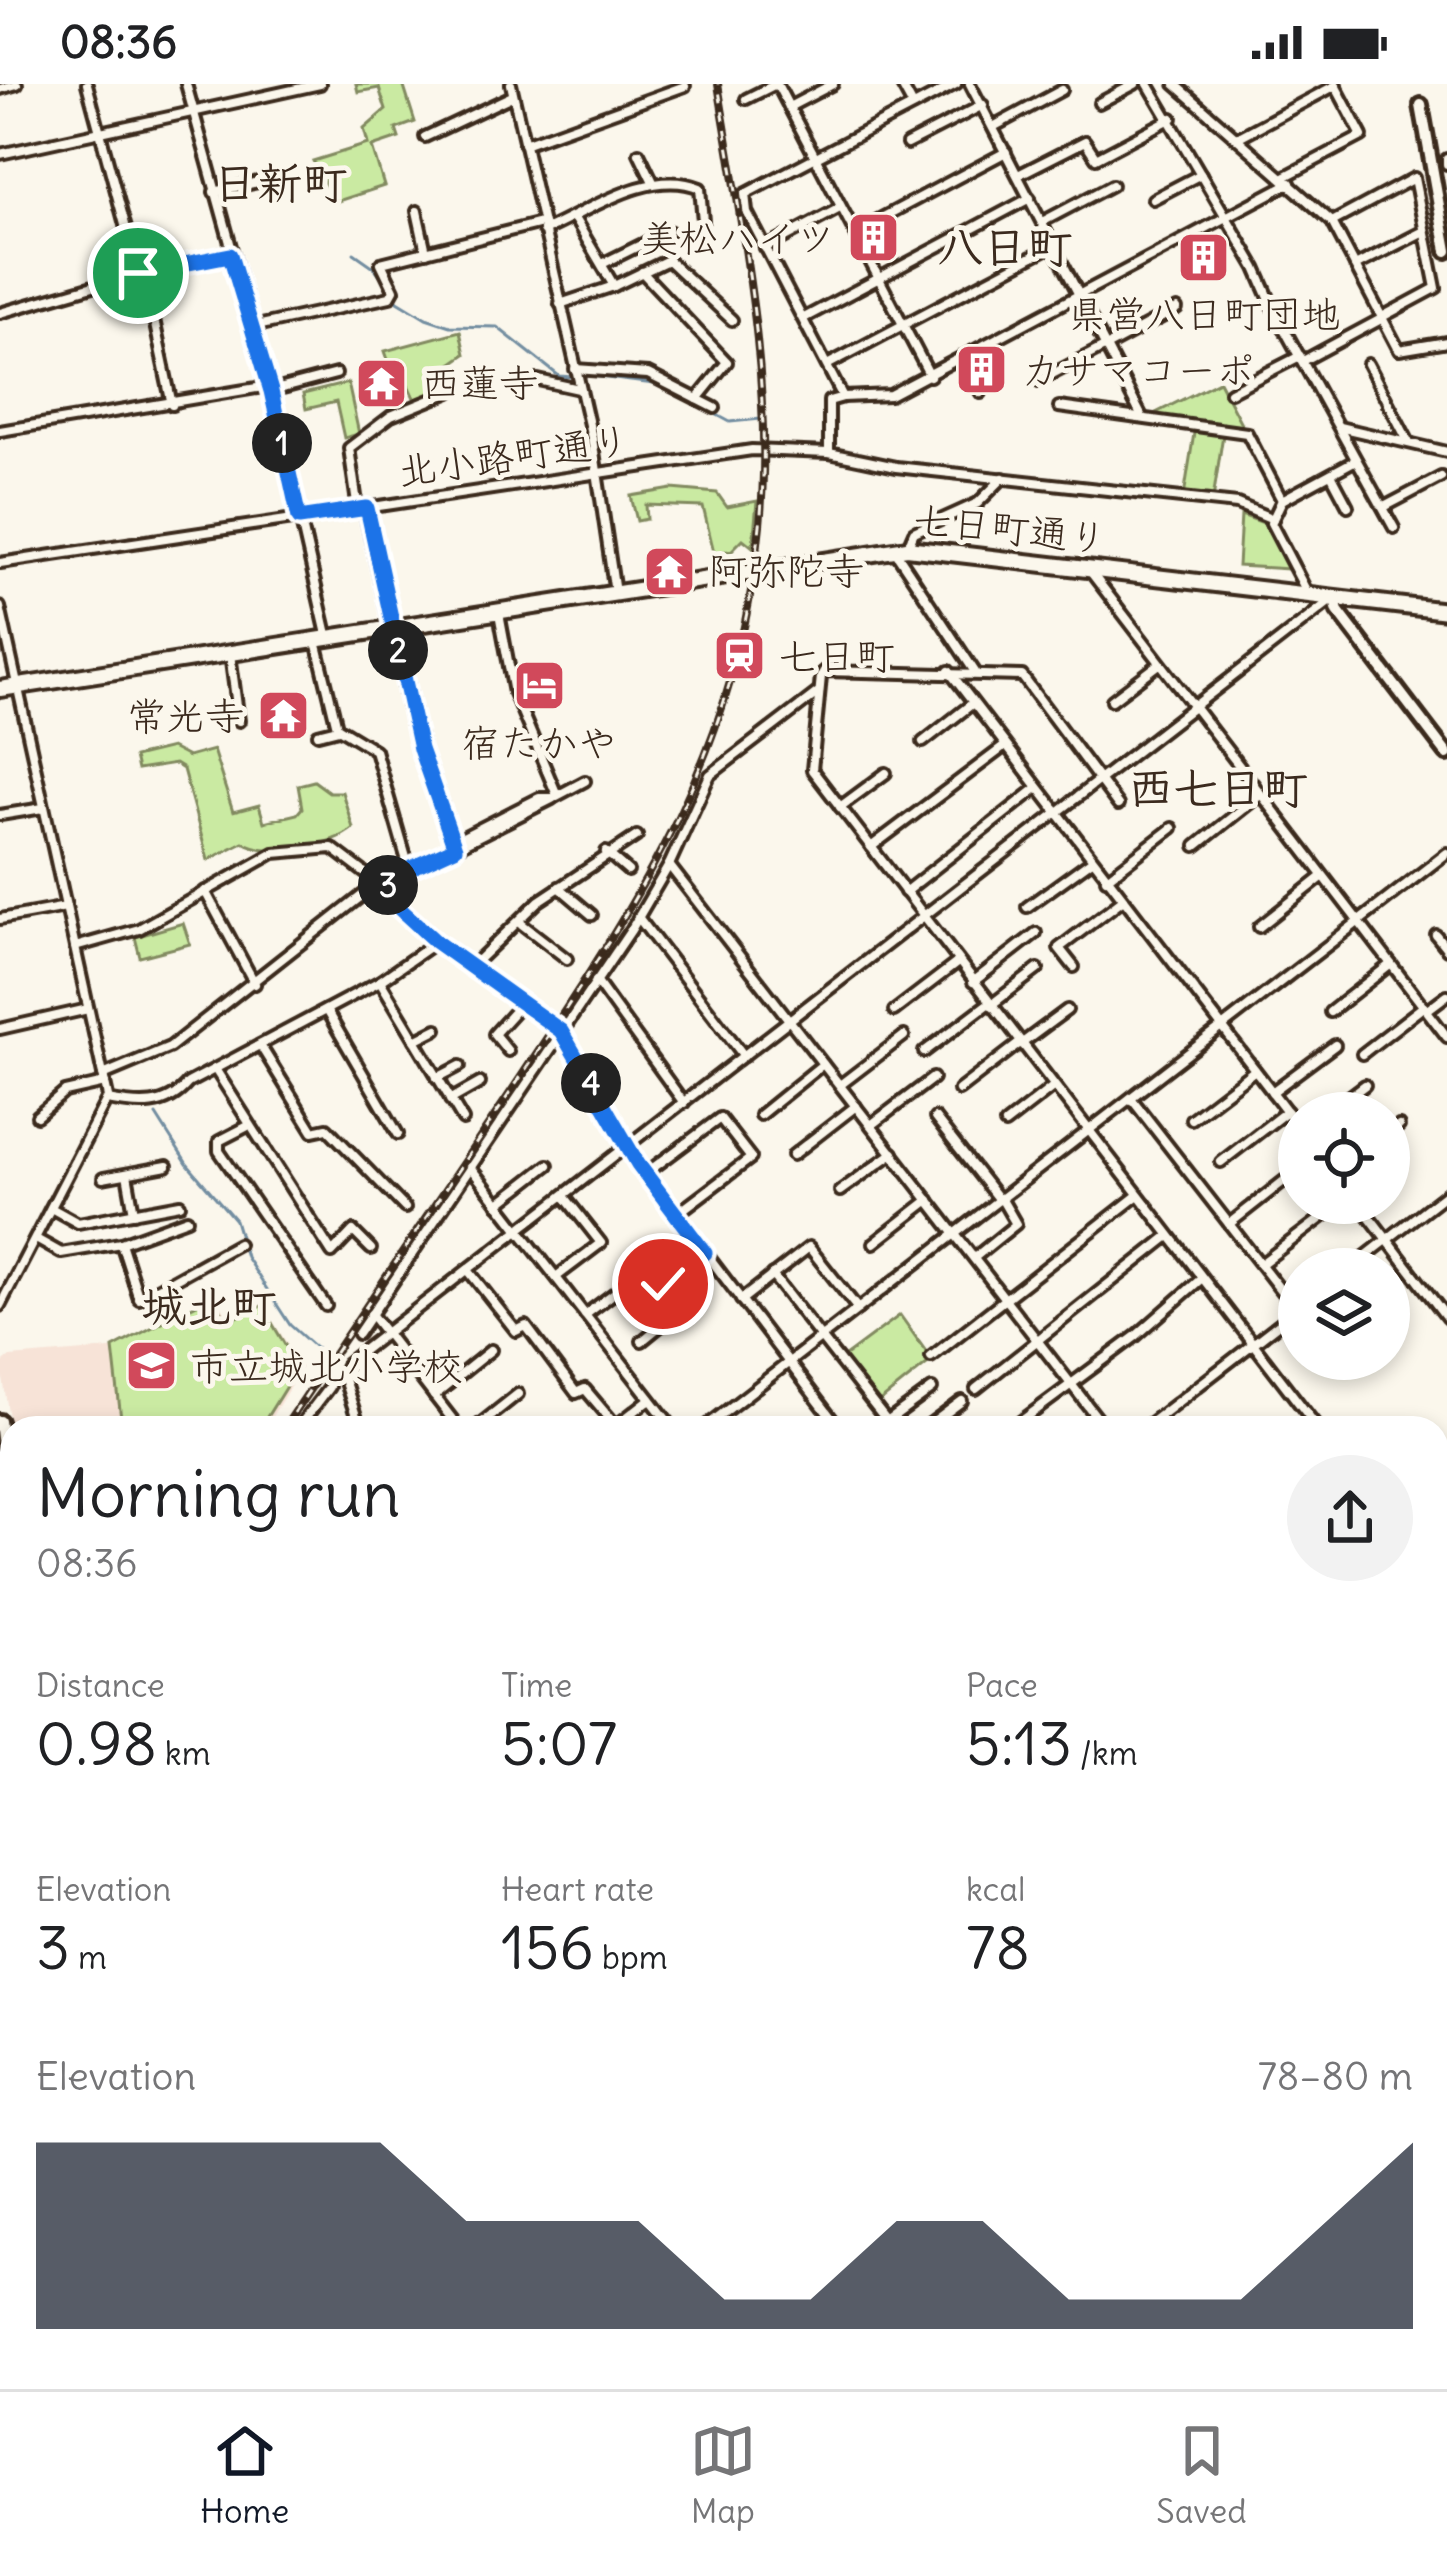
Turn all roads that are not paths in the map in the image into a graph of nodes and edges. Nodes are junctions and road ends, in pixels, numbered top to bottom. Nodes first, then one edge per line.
1 (17, 84) edge
2 (87, 84) edge
3 (186, 84) edge
4 (320, 84) edge
5 (511, 84) edge
6 (777, 84) edge
7 (833, 84) edge
8 (901, 84) edge
9 (956, 84) edge
10 (970, 84) edge
11 (1135, 84) edge
12 (1148, 84) edge
13 (1175, 84) edge
14 (1336, 85) edge
15 (685, 86) edge
16 (0, 89) edge
17 (1062, 90) dead end
18 (512, 96) junction
19 (746, 99) dead end
20 (1100, 103) dead end
21 (982, 105) junction
22 (1421, 105) dead end
23 (913, 106) junction
24 (789, 107) junction
25 (194, 113) junction
26 (1172, 118) junction
27 (993, 127) junction
28 (102, 133) junction
29 (425, 137) dead end
30 (1239, 137) junction
31 (524, 144) junction
32 (907, 144) dead end
33 (1006, 152) junction
34 (0, 154) edge
35 (639, 154) dead end
36 (813, 159) junction
37 (1201, 174) junction
38 (1018, 175) junction
39 (280, 177) dead end
40 (1287, 180) junction
41 (653, 182) junction
42 (1112, 185) dead end
43 (214, 192) junction
44 (1030, 198) junction
45 (1153, 199) dead end
46 (840, 208) junction
47 (417, 211) dead end
48 (574, 218) junction
49 (1227, 219) junction
50 (703, 221) dead end
51 (1042, 222) junction
52 (1332, 222) junction
53 (542, 227) junction
54 (669, 231) dead end
55 (1424, 231) junction
56 (855, 232) junction
57 (1054, 245) junction
58 (765, 248) junction
59 (1447, 250) edge
60 (426, 252) junction
61 (230, 255) junction
62 (602, 264) junction
63 (1355, 266) junction
64 (642, 272) junction
65 (141, 273) junction
66 (880, 278) junction
67 (614, 286) junction
68 (1081, 297) junction
69 (560, 304) junction
70 (1177, 310) dead end
71 (0, 313) edge
72 (1382, 317) junction
73 (804, 318) junction
74 (732, 320) dead end
75 (904, 325) junction
76 (252, 327) junction
77 (1447, 342) edge
78 (1106, 346) junction
79 (1301, 358) junction
80 (962, 359) junction
81 (1368, 364) dead end
82 (827, 365) junction
83 (575, 369) junction
84 (336, 374) dead end
85 (930, 376) junction
86 (538, 380) dead end
87 (1039, 381) dead end
88 (270, 388) junction
89 (579, 388) junction
90 (450, 392) dead end
91 (1230, 392) dead end
92 (981, 393) dead end
93 (843, 397) junction
94 (697, 399) junction
95 (172, 405) junction
96 (1060, 407) dead end
97 (716, 408) dead end
98 (1142, 417) junction
99 (1340, 427) junction
100 (0, 431) edge
101 (1409, 443) junction
102 (1447, 452) edge
103 (829, 453) junction
104 (1356, 460) junction
105 (1331, 474) junction
106 (594, 476) junction
107 (1441, 477) dead end
108 (1003, 478) junction
109 (1282, 500) junction
110 (1348, 506) dead end
111 (1383, 508) junction
112 (362, 509) junction
113 (299, 518) junction
114 (1272, 521) junction
115 (1394, 528) dead end
116 (901, 549) junction
117 (0, 563) edge
118 (1090, 569) junction
119 (615, 595) junction
120 (1308, 595) junction
121 (1334, 598) junction
122 (0, 607) edge
123 (1447, 611) edge
124 (499, 613) junction
125 (393, 629) junction
126 (322, 640) junction
127 (230, 654) junction
128 (1158, 665) junction
129 (949, 671) junction
130 (975, 672) junction
131 (16, 687) junction
132 (0, 689) edge
133 (818, 692) junction
134 (1112, 700) dead end
135 (973, 703) junction
136 (1192, 710) junction
137 (239, 721) dead end
138 (338, 729) junction
139 (318, 734) dead end
140 (923, 742) dead end
141 (1005, 746) junction
142 (1447, 754) edge
143 (886, 772) dead end
144 (585, 781) dead end
145 (1100, 781) junction
146 (1037, 788) junction
147 (1260, 795) junction
148 (555, 797) junction
149 (1118, 805) dead end
150 (840, 807) junction
151 (43, 808) junction
152 (1057, 814) junction
153 (0, 815) edge
154 (1172, 828) dead end
155 (637, 836) dead end
156 (1196, 846) dead end
157 (872, 847) junction
158 (455, 848) junction
159 (606, 852) junction
160 (1447, 853) edge
161 (1092, 860) junction
162 (669, 865) junction
163 (409, 868) junction
164 (628, 872) dead end
165 (1322, 877) junction
166 (1106, 879) junction
167 (382, 881) junction
168 (559, 887) junction
169 (205, 891) junction
170 (905, 892) junction
171 (1123, 900) junction
172 (66, 907) junction
173 (1027, 908) dead end
174 (592, 915) dead end
175 (924, 916) junction
176 (638, 917) junction
177 (0, 919) edge
178 (519, 922) junction
179 (1358, 922) junction
180 (1259, 927) dead end
181 (1036, 933) dead end
182 (1436, 935) dead end
183 (436, 942) junction
184 (75, 947) junction
185 (1447, 949) edge
186 (567, 959) dead end
187 (958, 962) junction
188 (1391, 964) junction
189 (471, 967) junction
190 (1074, 968) dead end
191 (1038, 969) dead end
192 (380, 981) junction
193 (596, 981) junction
194 (973, 982) junction
195 (255, 984) junction
196 (1447, 994) edge
197 (523, 1002) junction
198 (990, 1004) junction
199 (1426, 1008) junction
200 (88, 1009) junction
201 (326, 1010) junction
202 (1067, 1010) dead end
203 (894, 1011) dead end
204 (1330, 1012) dead end
205 (789, 1021) junction
206 (1221, 1028) junction
207 (0, 1029) edge
208 (437, 1029) dead end
209 (561, 1031) junction
210 (904, 1036) dead end
211 (1447, 1037) edge
212 (415, 1040) junction
213 (1021, 1044) junction
214 (260, 1045) junction
215 (1335, 1045) dead end
216 (508, 1051) dead end
217 (924, 1052) dead end
218 (1362, 1054) dead end
219 (744, 1056) junction
220 (823, 1064) junction
221 (460, 1066) dead end
222 (215, 1069) junction
223 (1255, 1070) junction
224 (437, 1078) junction
225 (933, 1078) dead end
226 (104, 1079) junction
227 (480, 1083) dead end
228 (1365, 1084) dead end
229 (840, 1085) junction
230 (1054, 1086) junction
231 (959, 1090) dead end
232 (1272, 1092) junction
233 (1355, 1092) edge
234 (1131, 1098) junction
235 (107, 1100) junction
236 (450, 1100) junction
237 (1278, 1100) edge
238 (684, 1102) junction
239 (856, 1106) junction
240 (760, 1114) dead end
241 (38, 1116) dead end
242 (935, 1118) dead end
243 (1278, 1118) edge
244 (1192, 1119) dead end
245 (463, 1120) dead end
246 (1005, 1124) dead end
247 (871, 1125) junction
248 (248, 1126) junction
249 (1088, 1132) junction
250 (398, 1134) dead end
251 (627, 1147) junction
252 (892, 1153) junction
253 (794, 1155) dead end
254 (1221, 1162) dead end
255 (548, 1165) dead end
256 (167, 1166) dead end
257 (470, 1167) junction
258 (127, 1174) junction
259 (645, 1174) junction
260 (103, 1178) dead end
261 (1278, 1186) edge
262 (841, 1191) dead end
263 (1447, 1193) edge
264 (1138, 1195) junction
265 (564, 1196) junction
266 (1000, 1199) junction
267 (929, 1200) junction
268 (180, 1204) dead end
269 (499, 1204) junction
270 (51, 1208) junction
271 (405, 1208) dead end
272 (134, 1213) junction
273 (676, 1214) junction
274 (187, 1219) dead end
275 (1229, 1224) junction
276 (1313, 1224) edge
277 (1375, 1224) edge
278 (519, 1230) junction
279 (956, 1234) junction
280 (1169, 1236) junction
281 (35, 1239) junction
282 (1387, 1240) junction
283 (121, 1243) junction
284 (874, 1243) dead end
285 (238, 1244) dead end
286 (1377, 1248) edge
287 (371, 1249) dead end
288 (705, 1253) junction
289 (974, 1258) junction
290 (1261, 1264) junction
291 (468, 1270) junction
292 (772, 1275) junction
293 (556, 1277) junction
294 (1202, 1278) junction
295 (663, 1284) junction
296 (1278, 1285) edge
297 (1004, 1298) junction
298 (741, 1300) junction
299 (0, 1306) edge
300 (326, 1306) dead end
301 (858, 1309) junction
302 (371, 1314) junction
303 (585, 1315) junction
304 (1447, 1318) edge
305 (1278, 1325) edge
306 (358, 1334) dead end
307 (387, 1334) junction
308 (822, 1337) junction
309 (1036, 1339) junction
310 (642, 1341) dead end
311 (1253, 1344) junction
312 (491, 1350) dead end
313 (931, 1357) dead end
314 (789, 1363) junction
315 (1071, 1384) junction
316 (328, 1387) dead end
317 (932, 1389) dead end
318 (976, 1389) dead end
319 (518, 1394) dead end
320 (434, 1396) junction
321 (650, 1399) junction
322 (962, 1401) dead end
323 (309, 1416) edge
324 (356, 1416) edge
325 (450, 1416) edge
326 (490, 1416) edge
327 (607, 1416) edge
328 (629, 1416) edge
329 (663, 1416) edge
330 (720, 1416) edge
331 (830, 1416) edge
332 (883, 1416) edge
333 (900, 1416) edge
334 (942, 1416) edge
335 (1028, 1416) edge
336 (1096, 1416) edge
337 (1160, 1416) edge
338 (1309, 1416) edge

1 - 16 street
2 - 28 street
3 - 25 street
4 - 25 street
5 - 18 street
6 - 19 street
6 - 24 street
7 - 24 street
8 - 23 street
9 - 23 street
10 - 21 street
11 - 20 street
12 - 26 street
13 - 30 street
14 - 30 street
14 - 40 street
15 - 31 street
17 - 27 street
18 - 29 street
18 - 31 street
21 - 27 street
21 - 32 street
22 - 59 street
23 - 36 street
24 - 36 street
25 - 28 street
25 - 43 street
26 - 37 street
26 - 38 street
27 - 33 street
28 - 34 street
28 - 65 street
30 - 40 street
31 - 53 street
33 - 38 street
33 - 56 street
35 - 41 street
36 - 46 street
36 - 58 street
37 - 45 street
37 - 49 street
38 - 44 street
39 - 43 street
40 - 49 street
40 - 52 street
41 - 48 street
41 - 50 street
42 - 51 street
43 - 61 street
44 - 51 street
44 - 66 street
46 - 56 street
46 - 58 street
47 - 60 street
48 - 53 street
48 - 62 street
49 - 68 street
49 - 79 street
51 - 57 street
52 - 55 street
52 - 63 street
53 - 60 street
53 - 69 street
54 - 62 street
55 - 63 street
55 - 72 street
56 - 66 street
57 - 68 street
57 - 75 street
58 - 73 street
60 - 76 street
61 - 65 street
61 - 76 street
62 - 67 street
63 - 72 street
64 - 67 street
64 - 74 street
64 - 94 street
65 - 71 street
65 - 95 street
66 - 73 street
66 - 75 street
67 - 69 street
68 - 78 street
68 - 80 street
69 - 83 street
70 - 78 street
72 - 77 street
72 - 79 street
73 - 82 street
75 - 82 street
75 - 85 street
76 - 88 street
78 - 87 street
78 - 98 street
79 - 91 street
79 - 99 street
80 - 85 street
80 - 92 street
81 - 101 street
82 - 93 street
83 - 89 street
83 - 94 street
84 - 88 street
85 - 93 street
86 - 89 street
88 - 95 street
88 - 113 street
89 - 106 street
90 - 112 street
93 - 103 street
94 - 97 street
95 - 100 street
96 - 98 street
98 - 109 street
99 - 101 street
99 - 104 street
101 - 102 street
103 - 106 street, 北小路町通り
103 - 108 street, 北小路町通り
104 - 105 street
104 - 111 street
105 - 109 street
105 - 110 street
106 - 112 street, 北小路町通り
106 - 119 street
107 - 111 street
108 - 114 street, 北小路町通り
108 - 116 street
109 - 114 street
111 - 115 street
112 - 113 street, 北小路町通り
112 - 125 street
113 - 117 street, 北小路町通り
113 - 126 street
114 - 120 street
116 - 118 highway, 七日町通り
116 - 119 highway, 七日町通り
116 - 130 street
118 - 120 highway, 七日町通り
118 - 128 street
119 - 124 highway, 七日町通り
120 - 121 highway, 七日町通り
121 - 123 highway, 七日町通り
121 - 136 street
121 - 142 street
122 - 131 street
124 - 125 highway, 七日町通り
124 - 148 street
125 - 126 highway, 七日町通り
125 - 158 street
126 - 127 highway, 七日町通り
126 - 138 street
127 - 131 highway, 七日町通り
127 - 137 street
128 - 134 street
128 - 136 street
129 - 130 street
129 - 133 street
129 - 135 street
130 - 145 street
131 - 132 highway, 七日町通り
131 - 151 street
133 - 150 street
133 - 162 street
135 - 140 street
135 - 141 street
136 - 145 street
136 - 147 street
138 - 139 street
138 - 163 street
141 - 146 street
141 - 157 street
143 - 150 street
144 - 148 street
145 - 149 street
145 - 152 street
146 - 152 street
146 - 170 street
147 - 156 street
147 - 165 street
148 - 158 street
150 - 157 street
151 - 153 street
151 - 172 street
152 - 161 street
152 - 175 street
154 - 166 street
155 - 159 street
157 - 170 street
158 - 163 street
159 - 164 street
159 - 168 street
160 - 179 street
161 - 166 street
161 - 173 street
162 - 176 street
162 - 205 street
163 - 167 street
165 - 179 street
165 - 180 street
166 - 171 street
167 - 169 street
167 - 183 street
167 - 195 street
168 - 174 street
168 - 178 street
169 - 184 street
169 - 195 street
170 - 175 street
171 - 190 street
171 - 206 street
172 - 177 street
172 - 184 street
175 - 187 street
175 - 205 street
176 - 193 street
176 - 219 street
178 - 186 street
178 - 189 street
179 - 188 street
179 - 206 street
181 - 194 street
182 - 185 street
183 - 189 street
183 - 192 street
184 - 200 street
187 - 194 street
187 - 203 street
188 - 199 street
188 - 204 street
189 - 197 street
191 - 198 street
192 - 201 street
192 - 212 street
193 - 209 street
193 - 238 street
194 - 198 street
195 - 226 street
196 - 199 street
197 - 209 street
197 - 216 street
198 - 213 street
198 - 217 street
199 - 211 street
199 - 218 street
200 - 207 street
200 - 226 street
201 - 214 street
201 - 250 street
202 - 213 street
205 - 219 street
205 - 220 street
206 - 223 street
206 - 234 street
208 - 212 street
209 - 251 street
209 - 257 street
210 - 229 street
212 - 224 street
213 - 230 street
213 - 231 street
214 - 222 street
214 - 271 street
215 - 232 street
219 - 238 street
220 - 229 street
220 - 240 street
221 - 224 street
222 - 235 street
222 - 248 street
223 - 232 street
223 - 244 street
224 - 236 street
225 - 247 street
226 - 235 street
226 - 241 street
227 - 236 street
228 - 233 street
229 - 239 street
230 - 246 street
230 - 249 street
232 - 237 street
234 - 249 street
234 - 275 street
235 - 270 street
236 - 245 street
238 - 251 street
239 - 247 street
239 - 253 street
242 - 266 street
243 - 254 street
247 - 252 street
248 - 287 street
248 - 300 street
249 - 264 street
249 - 266 street
251 - 259 street
251 - 265 street
252 - 262 street
252 - 267 street
255 - 269 street
256 - 258 street
257 - 269 street
257 - 302 street
258 - 260 street
258 - 272 street
259 - 273 street
259 - 273 street
261 - 275 street
263 - 282 street
264 - 280 street
264 - 297 street
265 - 278 street
265 - 293 street
266 - 279 street
266 - 289 street
267 - 279 street
267 - 284 street
268 - 272 street
269 - 278 street
270 - 272 street
270 - 281 street
273 - 288 street
274 - 283 street
275 - 290 street
276 - 290 street
277 - 282 street
278 - 291 street
278 - 293 street
279 - 289 street
279 - 301 street
280 - 294 street
280 - 309 street
281 - 283 street
281 - 299 street
282 - 286 street
282 - 304 street
283 - 285 street
288 - 295 street
288 - 298 street
289 - 297 street
290 - 296 street
291 - 307 street
291 - 327 street
292 - 298 street
292 - 301 street
292 - 308 street
293 - 303 street
294 - 311 street
294 - 315 street
295 - 303 street
295 - 310 street
297 - 309 street
297 - 313 street
298 - 314 street
301 - 308 street
302 - 306 street
302 - 307 street
303 - 321 street
305 - 311 street
307 - 320 street
307 - 324 street
308 - 314 street
308 - 332 street
309 - 315 street
309 - 318 street
311 - 337 street
311 - 338 street
312 - 320 street
314 - 330 street
314 - 331 street
315 - 335 street
315 - 336 street
316 - 323 street
317 - 333 street
319 - 326 street
320 - 325 street
321 - 328 street
321 - 329 street
322 - 334 street

